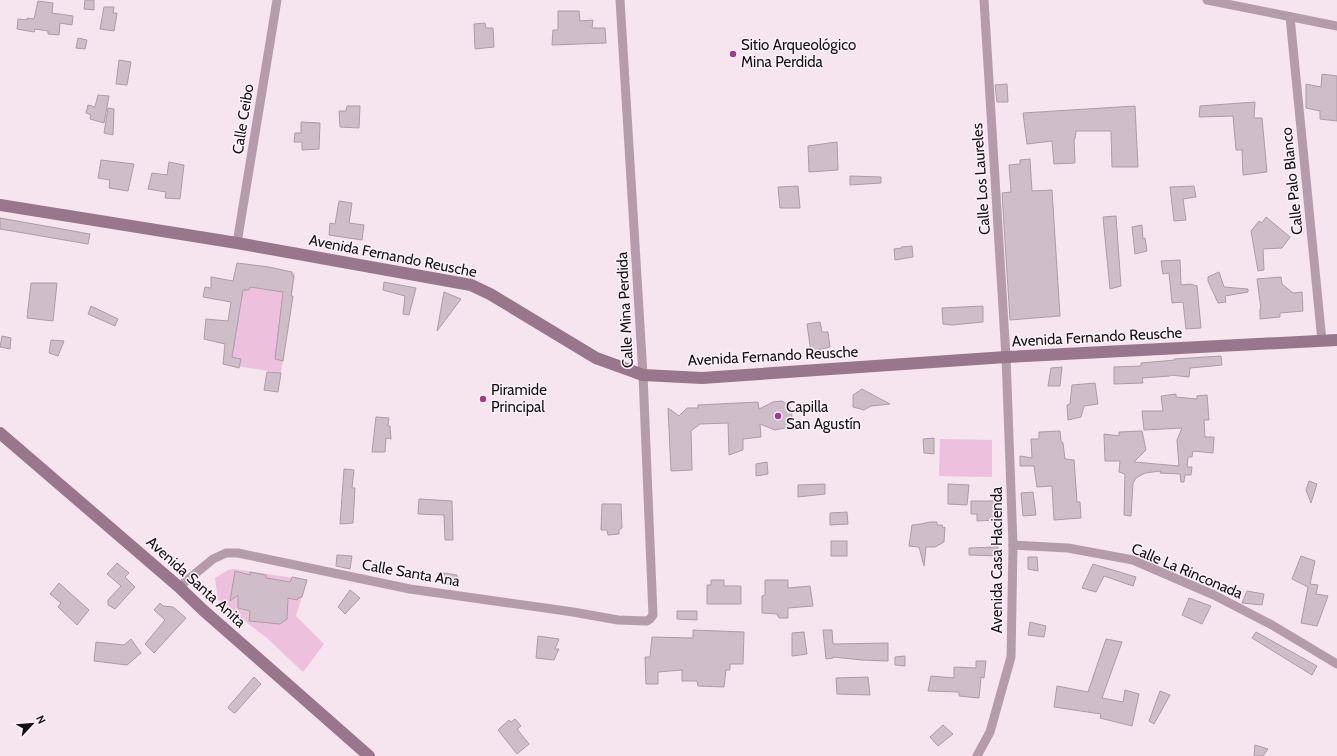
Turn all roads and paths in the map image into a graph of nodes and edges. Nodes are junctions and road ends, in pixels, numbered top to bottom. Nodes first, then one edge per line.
1 (277, 0) edge
2 (620, 0) edge
3 (984, 0) edge
4 (1207, 0) edge
5 (1290, 18) junction
6 (1337, 26) edge
7 (0, 205) edge
8 (237, 243) junction
9 (1337, 340) edge
10 (1322, 341) junction
11 (1006, 357) junction
12 (643, 375) junction
13 (0, 433) edge
14 (1012, 545) junction
15 (179, 586) junction
16 (650, 619) joint
17 (1337, 664) edge
18 (369, 756) edge
19 (977, 756) edge

1 - 8 street, Calle Ceibo
2 - 12 street, Calle Mina Perdida
3 - 11 street, Calle Los Laureles
4 - 5 street
5 - 6 street
5 - 10 street, Calle Palo Blanco
7 - 8 street, Avenida Fernando Reusche
8 - 12 street, Avenida Fernando Reusche
9 - 10 street, Avenida Fernando Reusche
10 - 11 street, Avenida Fernando Reusche
11 - 12 street, Avenida Fernando Reusche
11 - 14 street, Avenida Casa Hacienda
12 - 16 street, Calle Mina Perdida
13 - 15 street, Avenida Santa Anita
14 - 17 street, Calle La Rinconada
14 - 19 street, Avenida Casa Hacienda
15 - 16 street, Calle Santa Ana
15 - 18 street, Avenida Santa Anita

